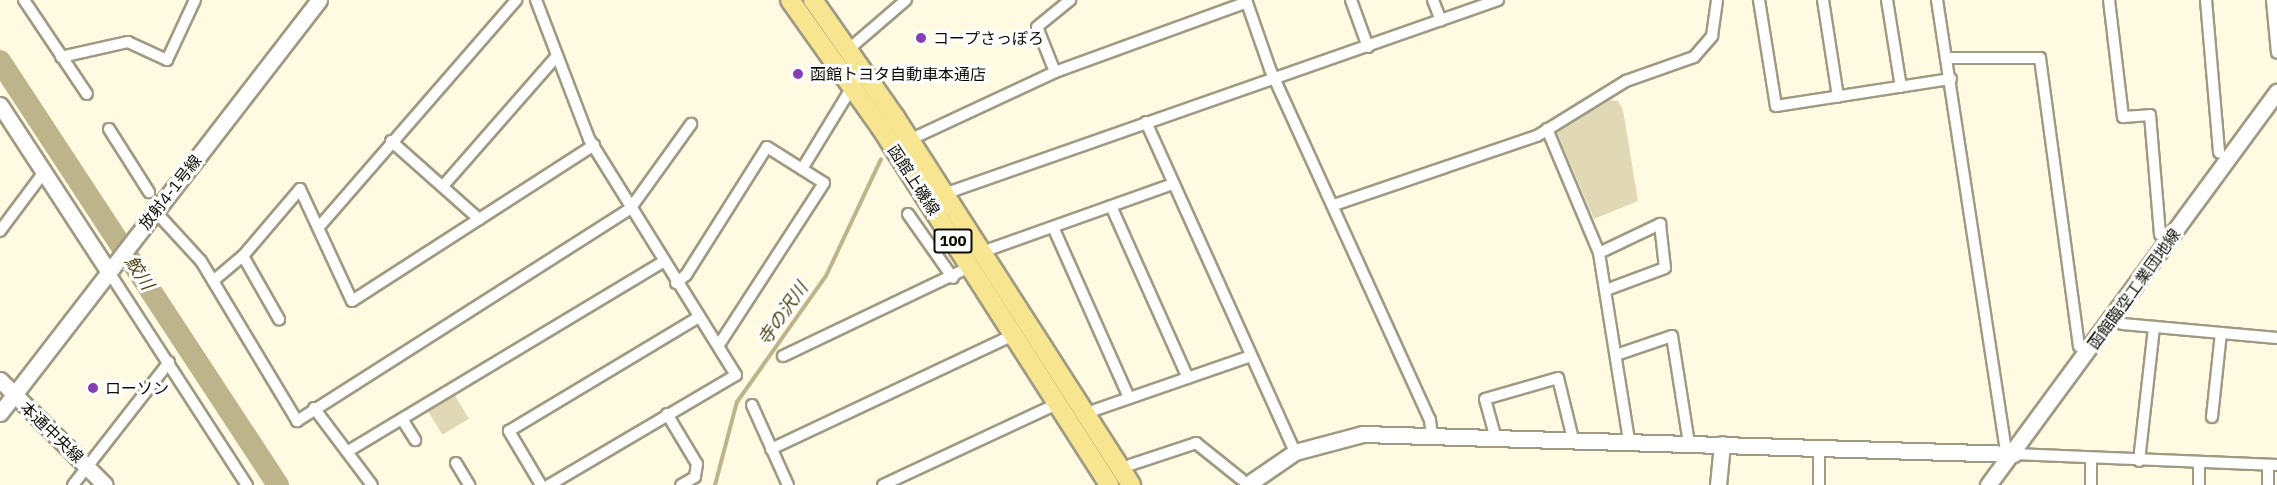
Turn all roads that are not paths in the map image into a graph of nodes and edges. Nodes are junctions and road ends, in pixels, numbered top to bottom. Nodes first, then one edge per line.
1 (24, 0) edge
2 (195, 0) edge
3 (319, 0) edge
4 (516, 0) edge
5 (536, 0) edge
6 (790, 0) edge
7 (813, 0) edge
8 (906, 0) edge
9 (1070, 0) edge
10 (1351, 0) edge
11 (1433, 0) edge
12 (1498, 0) edge
13 (1717, 0) edge
14 (1759, 0) edge
15 (1823, 0) edge
16 (1887, 0) edge
17 (1937, 0) edge
18 (2109, 0) edge
19 (2206, 0) edge
20 (2272, 0) edge
21 (1246, 1) edge
22 (1482, 3) edge
23 (1441, 21) junction
24 (1368, 46) junction
25 (849, 49) junction
26 (2277, 53) edge
27 (557, 56) junction
28 (61, 57) junction
29 (1946, 58) junction
30 (1055, 72) junction
31 (1276, 78) junction
32 (1951, 79) junction
33 (852, 87) junction
34 (1901, 87) junction
35 (2277, 92) edge
36 (87, 94) dead end
37 (1838, 97) junction
38 (0, 105) edge
39 (1146, 122) junction
40 (691, 124) dead end
41 (109, 129) dead end
42 (1547, 129) junction
43 (391, 141) junction
44 (901, 144) junction
45 (594, 145) junction
46 (2219, 152) dead end
47 (802, 169) junction
48 (44, 172) junction
49 (1173, 184) junction
50 (443, 186) junction
51 (149, 192) dead end
52 (944, 194) junction
53 (1334, 205) junction
54 (1111, 206) junction
55 (630, 209) junction
56 (155, 211) junction
57 (908, 214) dead end
58 (479, 219) junction
59 (319, 227) junction
60 (1053, 227) junction
61 (0, 231) edge
62 (2160, 235) dead end
63 (982, 252) junction
64 (1599, 253) junction
65 (243, 256) junction
66 (663, 262) junction
67 (112, 267) junction
68 (970, 267) junction
69 (953, 278) junction
70 (213, 281) junction
71 (676, 283) junction
72 (1606, 290) junction
73 (699, 317) junction
74 (279, 319) dead end
75 (2122, 324) dead end
76 (2154, 327) junction
77 (2221, 333) junction
78 (1012, 335) junction
79 (2277, 338) edge
80 (718, 346) junction
81 (2079, 346) dead end
82 (1616, 355) junction
83 (783, 356) dead end
84 (1251, 356) junction
85 (169, 362) junction
86 (1188, 378) junction
87 (0, 380) edge
88 (13, 394) junction
89 (1129, 398) junction
90 (1057, 404) junction
91 (752, 405) dead end
92 (314, 408) junction
93 (1095, 410) dead end
94 (0, 413) edge
95 (667, 414) junction
96 (2212, 417) dead end
97 (402, 419) junction
98 (1432, 436) junction
99 (1496, 439) junction
100 (1573, 439) junction
101 (415, 440) dead end
102 (1629, 441) junction
103 (1689, 443) junction
104 (1722, 444) junction
105 (1819, 447) junction
106 (771, 449) junction
107 (350, 450) junction
108 (1294, 452) junction
109 (2010, 454) junction
110 (2091, 459) junction
111 (2139, 461) junction
112 (456, 463) dead end
113 (2199, 463) junction
114 (1130, 465) dead end
115 (2272, 465) edge
116 (87, 466) junction
117 (1244, 482) edge
118 (73, 485) edge
119 (105, 485) edge
120 (247, 485) edge
121 (372, 485) edge
122 (469, 485) edge
123 (541, 485) edge
124 (549, 485) edge
125 (681, 485) edge
126 (788, 485) edge
127 (883, 485) edge
128 (1109, 485) edge
129 (1131, 485) edge
130 (1718, 485) edge
131 (1818, 485) edge
132 (1988, 485) edge
133 (2091, 485) edge
134 (2199, 485) edge
135 (2268, 485) edge

1 - 28 street
2 - 28 street
3 - 56 street, 放射4-1号線
4 - 43 street
5 - 27 street
6 - 33 main road, 函館上磯線 / 100
7 - 25 main road, 函館上磯線 / 100
8 - 25 street
9 - 30 street
10 - 24 street
11 - 23 street
12 - 22 street
13 - 42 street
14 - 37 street
15 - 37 street
16 - 34 street
17 - 29 street
18 - 62 street
19 - 46 street
20 - 26 street
21 - 30 street
21 - 31 street
22 - 23 street
23 - 24 street
24 - 31 street
25 - 44 main road, 函館上磯線 / 100
27 - 45 street
27 - 50 street
28 - 36 street
29 - 32 street
29 - 81 street
30 - 44 street
31 - 39 street
31 - 53 street
32 - 34 street
32 - 109 street
33 - 44 main road, 函館上磯線 / 100
33 - 47 street
34 - 37 street
35 - 109 street, 函館臨空工業団地線
38 - 48 street
39 - 49 street
39 - 52 street
40 - 55 street
41 - 51 street
42 - 53 street
42 - 64 street
43 - 50 street
43 - 59 street
44 - 52 main road, 函館上磯線 / 100
44 - 68 main road, 函館上磯線 / 100
45 - 55 street
45 - 58 street
47 - 71 street
47 - 80 street
48 - 61 street
48 - 67 street
49 - 54 street
49 - 84 street
50 - 58 street
52 - 63 main road, 函館上磯線 / 100
53 - 98 street
54 - 60 street
54 - 86 street
55 - 66 street
55 - 92 street
56 - 67 street, 放射4-1号線
56 - 70 street
57 - 69 street
58 - 59 street
59 - 65 street
60 - 63 street
60 - 89 street
63 - 129 main road, 函館上磯線 / 100
64 - 72 street
64 - 72 street
65 - 70 street
65 - 74 street
66 - 71 street
66 - 97 street
67 - 85 street
67 - 88 street, 放射4-1号線
68 - 69 street
68 - 78 main road, 函館上磯線 / 100
69 - 83 street
70 - 92 street
71 - 73 street
72 - 82 street
73 - 80 street
73 - 123 street
75 - 76 street
76 - 77 street
76 - 111 street
77 - 79 street
77 - 96 street
78 - 90 main road, 函館上磯線 / 100
78 - 106 street
80 - 95 street
82 - 102 street
82 - 103 street
84 - 86 street
84 - 108 street
85 - 116 street
85 - 120 street
86 - 89 street
87 - 88 street, 本通中央線
88 - 94 street, 放射4-1号線
88 - 116 street, 本通中央線
89 - 93 street
90 - 127 street
90 - 128 main road, 函館上磯線 / 100
91 - 106 street
92 - 107 street
95 - 124 street
95 - 125 street
97 - 101 street
97 - 107 street
98 - 99 street
98 - 108 street
99 - 100 street
99 - 100 street
100 - 102 street
102 - 103 street
103 - 104 street
104 - 105 street
104 - 130 street
105 - 109 street
105 - 131 street
106 - 126 street
107 - 121 street
108 - 117 street
109 - 110 street
109 - 132 street, 函館臨空工業団地線
110 - 111 street
110 - 133 street
111 - 113 street
112 - 122 street
113 - 115 street
113 - 134 street
114 - 117 street
115 - 135 street
116 - 118 street
116 - 119 street, 本通中央線

